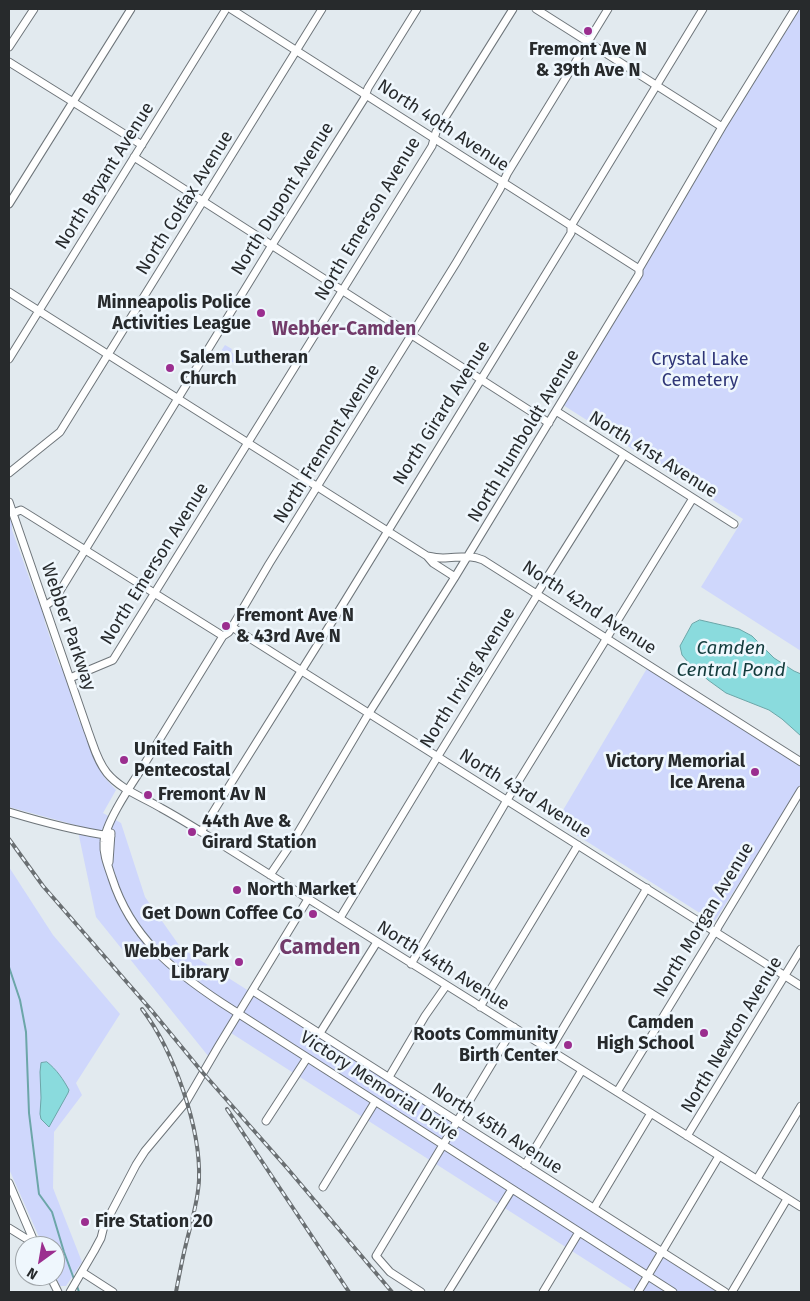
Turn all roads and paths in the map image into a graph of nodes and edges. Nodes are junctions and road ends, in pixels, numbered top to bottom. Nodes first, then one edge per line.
1 (34, 9) edge
2 (131, 9) edge
3 (226, 9) edge
4 (231, 9) edge
5 (322, 9) edge
6 (417, 9) edge
7 (513, 9) edge
8 (536, 9) edge
9 (608, 9) edge
10 (703, 9) edge
11 (795, 9) edge
12 (588, 42) junction
13 (9, 47) edge
14 (297, 51) junction
15 (9, 62) edge
16 (656, 86) junction
17 (366, 95) junction
18 (73, 102) junction
19 (722, 127) junction
20 (434, 139) junction
21 (142, 145) junction
22 (134, 157) junction
23 (503, 183) junction
24 (204, 202) junction
25 (9, 204) edge
26 (571, 226) junction
27 (272, 245) junction
28 (639, 269) junction
29 (343, 290) junction
30 (9, 292) edge
31 (39, 310) junction
32 (412, 335) junction
33 (109, 355) junction
34 (9, 359) edge
35 (480, 379) junction
36 (178, 398) junction
37 (556, 411) junction
38 (549, 423) junction
39 (248, 442) junction
40 (624, 455) junction
41 (9, 473) edge
42 (318, 486) junction
43 (693, 498) junction
44 (9, 502) edge
45 (12, 512) junction
46 (734, 524) dead end
47 (388, 531) junction
48 (85, 549) junction
49 (427, 556) junction
50 (468, 556) junction
51 (455, 577) junction
52 (155, 593) junction
53 (538, 594) junction
54 (45, 606) junction
55 (232, 627) junction
56 (224, 636) junction
57 (607, 638) junction
58 (302, 670) junction
59 (70, 678) junction
60 (369, 713) junction
61 (438, 756) junction
62 (100, 761) joint
63 (801, 762) edge
64 (128, 790) junction
65 (801, 790) edge
66 (507, 800) junction
67 (9, 812) edge
68 (114, 815) joint
69 (201, 832) junction
70 (108, 836) junction
71 (578, 844) junction
72 (270, 875) junction
73 (647, 888) junction
74 (308, 899) junction
75 (340, 918) junction
76 (716, 932) junction
77 (377, 942) junction
78 (801, 949) edge
79 (411, 964) junction
80 (786, 976) junction
81 (446, 986) junction
82 (801, 986) edge
83 (253, 991) junction
84 (480, 1007) junction
85 (239, 1014) junction
86 (514, 1027) junction
87 (320, 1033) junction
88 (550, 1050) junction
89 (307, 1058) junction
90 (582, 1070) junction
91 (389, 1077) junction
92 (617, 1092) junction
93 (375, 1102) junction
94 (801, 1106) edge
95 (651, 1113) junction
96 (457, 1121) junction
97 (266, 1122) dead end
98 (687, 1136) junction
99 (443, 1145) junction
100 (720, 1156) junction
101 (526, 1164) junction
102 (757, 1179) junction
103 (9, 1183) edge
104 (323, 1187) dead end
105 (512, 1189) junction
106 (788, 1199) junction
107 (801, 1207) edge
108 (594, 1208) junction
109 (580, 1232) junction
110 (32, 1236) edge
111 (662, 1252) junction
112 (81, 1274) junction
113 (648, 1276) junction
114 (71, 1291) edge
115 (113, 1292) edge
116 (421, 1292) edge
117 (448, 1292) edge
118 (543, 1292) edge
119 (638, 1292) edge
120 (673, 1292) edge
121 (725, 1292) edge
122 (732, 1292) edge

1 - 13 street
2 - 18 street
3 - 21 street, North Bryant Avenue
4 - 14 street, North 40th Avenue
5 - 14 street, North Colfax Avenue
6 - 17 street, North Dupont Avenue
7 - 20 street, North Emerson Avenue
8 - 12 street
9 - 12 street, North Fremont Avenue
10 - 16 street, North Girard Avenue
11 - 19 street, North Humboldt Avenue
12 - 16 street
12 - 23 street, North Fremont Avenue
14 - 17 street, North 40th Avenue
14 - 24 street, North Colfax Avenue
15 - 18 street
16 - 19 street
16 - 26 street, North Girard Avenue
17 - 20 street, North 40th Avenue
17 - 27 street, North Dupont Avenue
18 - 21 street
18 - 25 street
19 - 28 street, North Humboldt Avenue
20 - 23 street, North 40th Avenue
20 - 29 street, North Emerson Avenue
21 - 22 street, North Bryant Avenue
22 - 24 street
22 - 31 street, North Bryant Avenue
23 - 26 street, North 40th Avenue
23 - 32 street, North Fremont Avenue
24 - 27 street
24 - 33 street, North Colfax Avenue
26 - 28 street, North 40th Avenue
26 - 35 street, North Girard Avenue
27 - 29 street
27 - 36 street, North Dupont Avenue
28 - 37 street, North Humboldt Avenue
29 - 32 street
29 - 39 street, North Emerson Avenue
30 - 31 street, North 42nd Avenue
31 - 33 street, North 42nd Avenue
31 - 34 street, North Bryant Avenue
32 - 35 street
32 - 42 street, North Fremont Avenue
33 - 36 street, North 42nd Avenue
33 - 41 street, North Colfax Avenue
35 - 38 street
35 - 47 street, North Girard Avenue
36 - 39 street, North 42nd Avenue
36 - 48 street, North Dupont Avenue
37 - 38 street, North Humboldt Avenue
37 - 40 street, North 41st Avenue
38 - 50 street, North Humboldt Avenue
39 - 42 street, North 42nd Avenue
39 - 52 street, North Emerson Avenue
40 - 43 street, North 41st Avenue
40 - 53 street, North Irving Avenue
42 - 47 street, North 42nd Avenue
42 - 55 street, North Fremont Avenue
43 - 46 street, North 41st Avenue
43 - 57 street
44 - 45 street, Webber Parkway
45 - 48 street
45 - 54 street, Webber Parkway
47 - 49 street, North 42nd Avenue
47 - 58 street, North Girard Avenue
48 - 52 street
48 - 54 street, North Dupont Avenue
49 - 50 street, North 42nd Avenue
49 - 51 street, North 42nd Avenue
50 - 51 street, North Humboldt Avenue
50 - 53 street, North 42nd Avenue
51 - 60 street, North Humboldt Avenue
52 - 56 street
52 - 59 street, North Emerson Avenue
53 - 57 street, North 42nd Avenue
53 - 61 street, North Irving Avenue
54 - 59 street, Webber Parkway
55 - 56 street, North Fremont Avenue
55 - 58 street, North 43rd Avenue
56 - 64 street, North Fremont Avenue
57 - 63 street, North 42nd Avenue
57 - 66 street
58 - 60 street, North 43rd Avenue
58 - 69 street, North Girard Avenue
59 - 62 street, Webber Parkway
60 - 61 street, North 43rd Avenue
60 - 72 street, North Humboldt Avenue
61 - 66 street, North 43rd Avenue
61 - 75 street, North Irving Avenue
62 - 64 street, North 44th Avenue
64 - 68 street, North Fremont Avenue
64 - 69 street, North 44th Avenue
65 - 76 street, North Morgan Avenue
66 - 71 street, North 43rd Avenue
66 - 79 street
67 - 70 street
68 - 70 street, Victory Memorial Drive
69 - 72 street, North 44th Avenue
70 - 85 street, Victory Memorial Drive
71 - 73 street, North 43rd Avenue
71 - 84 street
72 - 74 street, North 44th Avenue
73 - 76 street, North 43rd Avenue
73 - 88 street
74 - 75 street, North 44th Avenue
74 - 83 street
75 - 77 street, North 44th Avenue
76 - 80 street, North 43rd Avenue
76 - 92 street, North Morgan Avenue
77 - 79 street, North 44th Avenue
77 - 87 street
78 - 80 street, North Newton Avenue
79 - 81 street, North 44th Avenue
80 - 82 street, North 43rd Avenue
80 - 98 street, North Newton Avenue
81 - 84 street, North 44th Avenue
81 - 91 street
83 - 85 street
83 - 87 street, North 45th Avenue
84 - 86 street, North 44th Avenue
85 - 89 street, Victory Memorial Drive
85 - 112 street
86 - 88 street, North 44th Avenue
86 - 96 street
87 - 91 street, North 45th Avenue
88 - 90 street, North 44th Avenue
89 - 93 street, Victory Memorial Drive
89 - 97 street
90 - 92 street, North 44th Avenue
90 - 101 street
91 - 96 street, North 45th Avenue
92 - 95 street, North 44th Avenue
93 - 99 street, Victory Memorial Drive
93 - 104 street
94 - 102 street
95 - 98 street, North 44th Avenue
95 - 108 street
96 - 99 street
96 - 101 street, North 45th Avenue
98 - 100 street, North 44th Avenue
99 - 105 street, Victory Memorial Drive
99 - 116 street
100 - 102 street, North 44th Avenue
100 - 111 street
101 - 108 street, North 45th Avenue
102 - 106 street, North 44th Avenue
103 - 110 street
105 - 109 street, Victory Memorial Drive
105 - 117 street
106 - 107 street, North 44th Avenue
106 - 122 street
108 - 111 street, North 45th Avenue
109 - 113 street, Victory Memorial Drive
109 - 118 street
111 - 113 street
111 - 121 street, North 45th Avenue
112 - 114 street
112 - 115 street
113 - 119 street
113 - 120 street, Victory Memorial Drive

